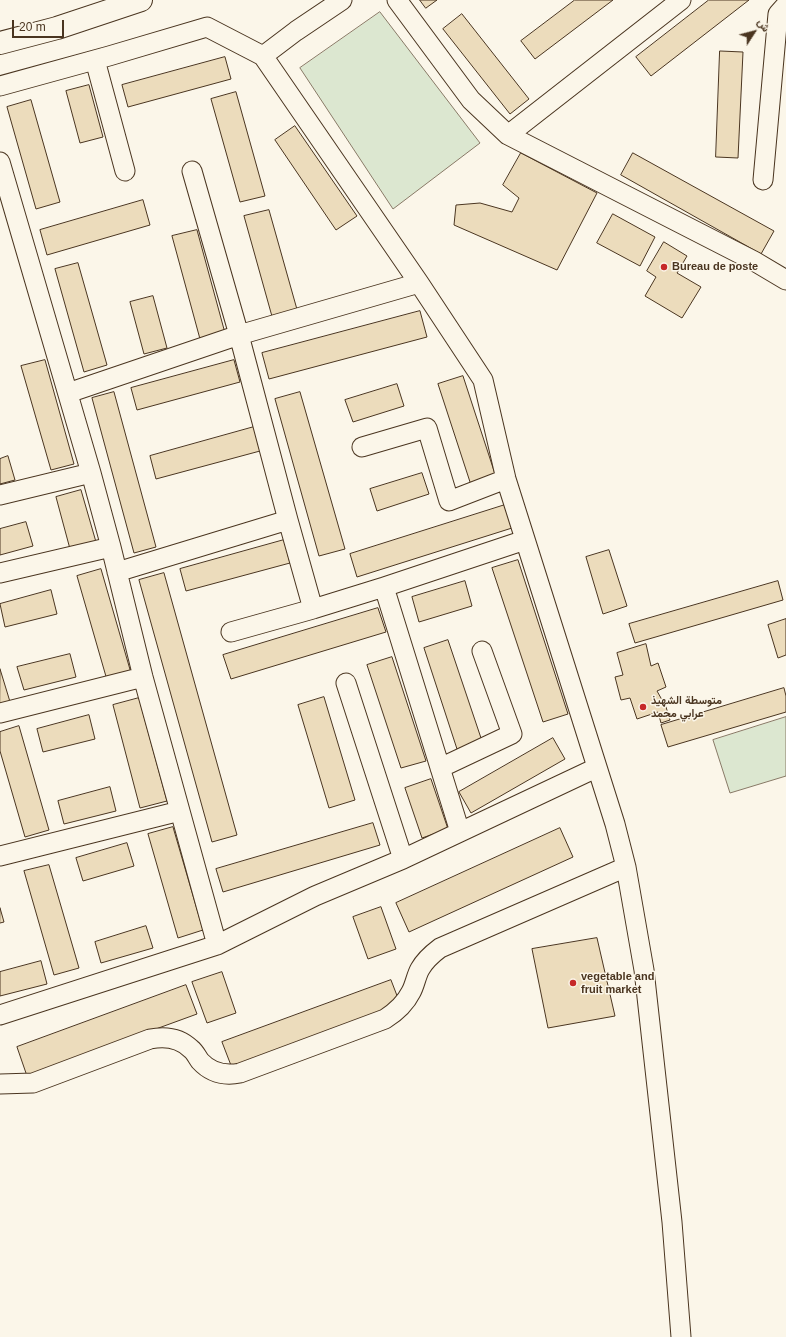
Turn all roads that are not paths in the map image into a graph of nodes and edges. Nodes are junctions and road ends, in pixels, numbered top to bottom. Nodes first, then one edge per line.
1 (141, 0) edge
2 (342, 0) edge
3 (397, 0) edge
4 (681, 0) edge
5 (786, 5) edge
6 (0, 43) edge
7 (263, 56) junction
8 (95, 60) junction
9 (0, 86) edge
10 (508, 135) junction
11 (0, 162) edge
12 (125, 171) dead end
13 (192, 171) dead end
14 (763, 180) dead end
15 (786, 280) edge
16 (419, 283) junction
17 (239, 335) junction
18 (68, 393) junction
19 (362, 447) dead end
20 (91, 473) junction
21 (506, 479) junction
22 (0, 495) edge
23 (288, 520) junction
24 (525, 540) junction
25 (111, 547) junction
26 (117, 572) junction
27 (0, 573) edge
28 (384, 587) junction
29 (313, 609) junction
30 (231, 632) dead end
31 (482, 651) dead end
32 (143, 677) junction
33 (346, 683) dead end
34 (0, 712) edge
35 (440, 768) junction
36 (596, 768) junction
37 (180, 811) junction
38 (460, 832) junction
39 (0, 856) edge
40 (403, 859) junction
41 (626, 867) junction
42 (217, 945) junction
43 (0, 1014) edge
44 (0, 1084) edge
45 (681, 1337) edge

1 - 6 main road
2 - 7 street
3 - 10 street
4 - 10 street
5 - 14 street
7 - 8 street
7 - 16 street
8 - 9 street
8 - 12 street
10 - 15 street
11 - 18 street
13 - 17 street
16 - 17 street
16 - 21 street
17 - 18 street
17 - 23 street
18 - 20 street
19 - 21 street
20 - 22 street
20 - 25 street
21 - 24 street
23 - 26 street
23 - 29 street
24 - 28 street
24 - 36 street
25 - 26 street
25 - 27 street
26 - 32 street
28 - 29 street
28 - 35 street
29 - 30 street
31 - 35 street
32 - 34 street
32 - 37 street
33 - 40 street
35 - 38 street
36 - 38 street
36 - 41 street
37 - 39 street
37 - 42 street
38 - 40 street
40 - 42 street
41 - 44 street
41 - 45 street
42 - 43 street

